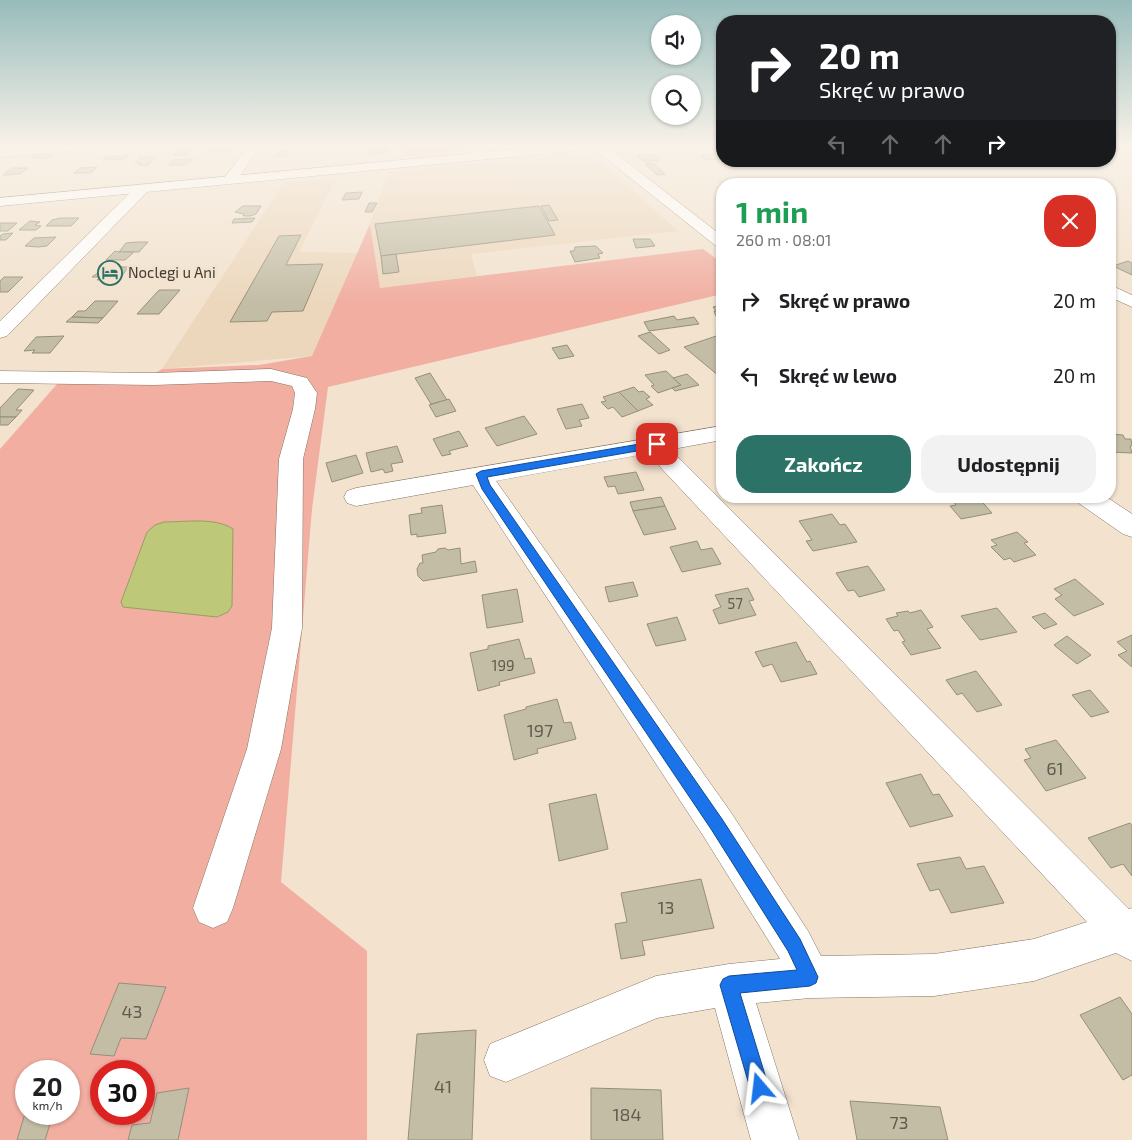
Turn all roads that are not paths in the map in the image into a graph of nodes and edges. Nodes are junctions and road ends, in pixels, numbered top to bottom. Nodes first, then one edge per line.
1 (42, 198) edge
2 (133, 198) edge
3 (665, 198) edge
4 (0, 202) edge
5 (716, 238) edge
6 (1116, 293) edge
7 (1132, 302) edge
8 (0, 332) edge
9 (0, 377) edge
10 (716, 434) edge
11 (657, 444) junction
12 (481, 474) junction
13 (356, 497) dead end
14 (1096, 503) edge
15 (1132, 527) edge
16 (213, 908) dead end
17 (1129, 933) edge
18 (810, 977) junction
19 (729, 985) junction
20 (506, 1060) dead end
21 (775, 1140) edge

1 - 4 street
2 - 8 street
3 - 5 street
6 - 7 street
9 - 16 street
10 - 11 street
11 - 12 street
11 - 17 street
12 - 13 street
12 - 18 street
14 - 15 street
17 - 18 street
18 - 19 street
19 - 20 street
19 - 21 street

